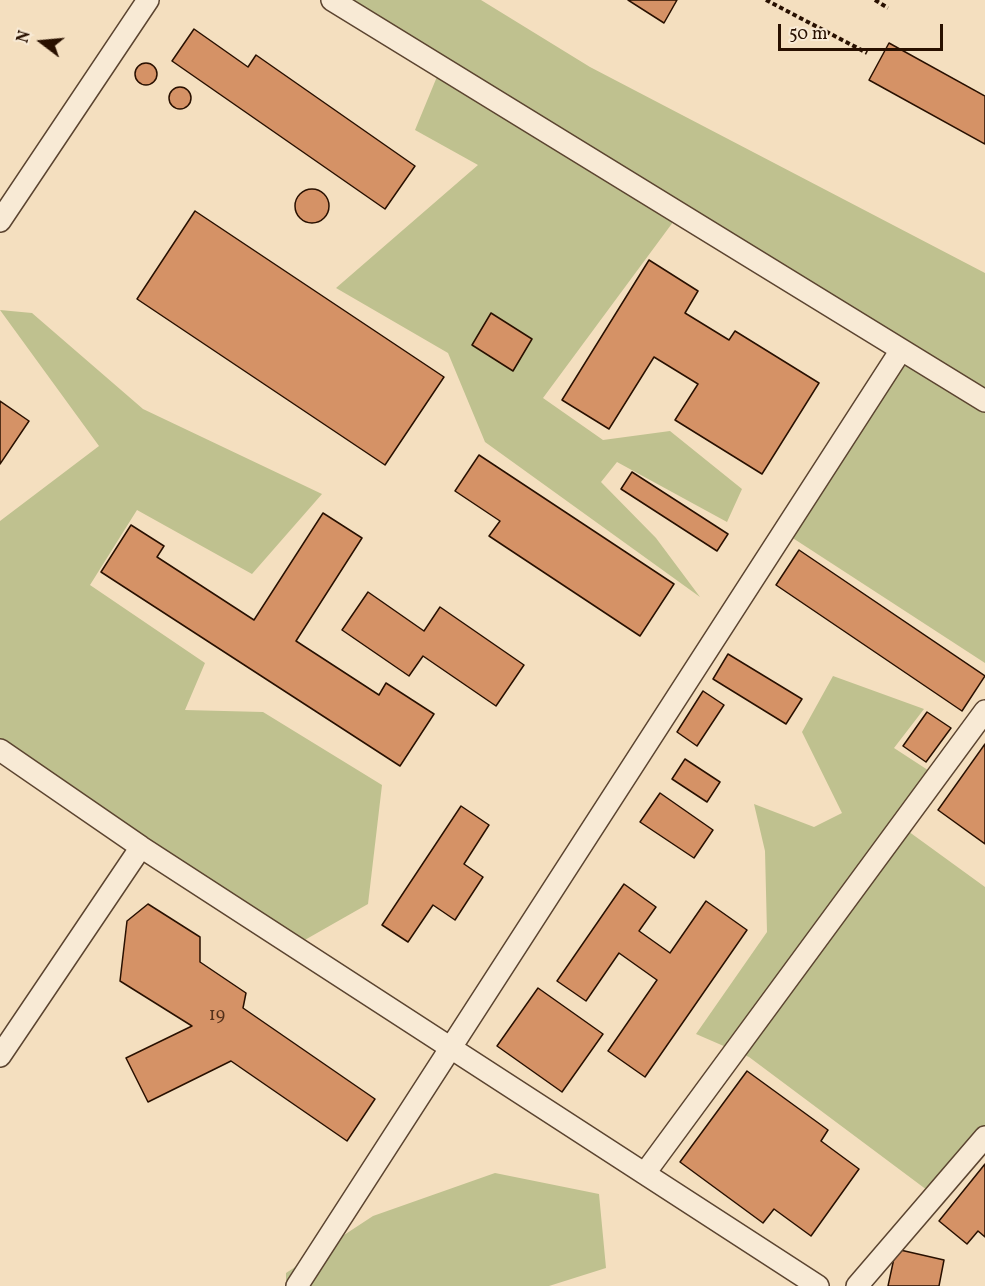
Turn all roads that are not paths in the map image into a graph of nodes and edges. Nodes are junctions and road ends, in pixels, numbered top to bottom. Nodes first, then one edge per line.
1 (332, 0) edge
2 (146, 1) edge
3 (0, 221) edge
4 (901, 350) junction
5 (985, 401) edge
6 (985, 711) edge
7 (0, 750) edge
8 (141, 847) junction
9 (451, 1047) junction
10 (0, 1056) edge
11 (985, 1137) edge
12 (645, 1173) junction
13 (297, 1286) edge
14 (818, 1286) edge
15 (857, 1286) edge

1 - 4 street
2 - 3 street
4 - 5 street
4 - 9 street
6 - 12 street
7 - 8 street
8 - 9 street
8 - 10 street
9 - 12 street
9 - 13 street
11 - 15 street
12 - 14 street

